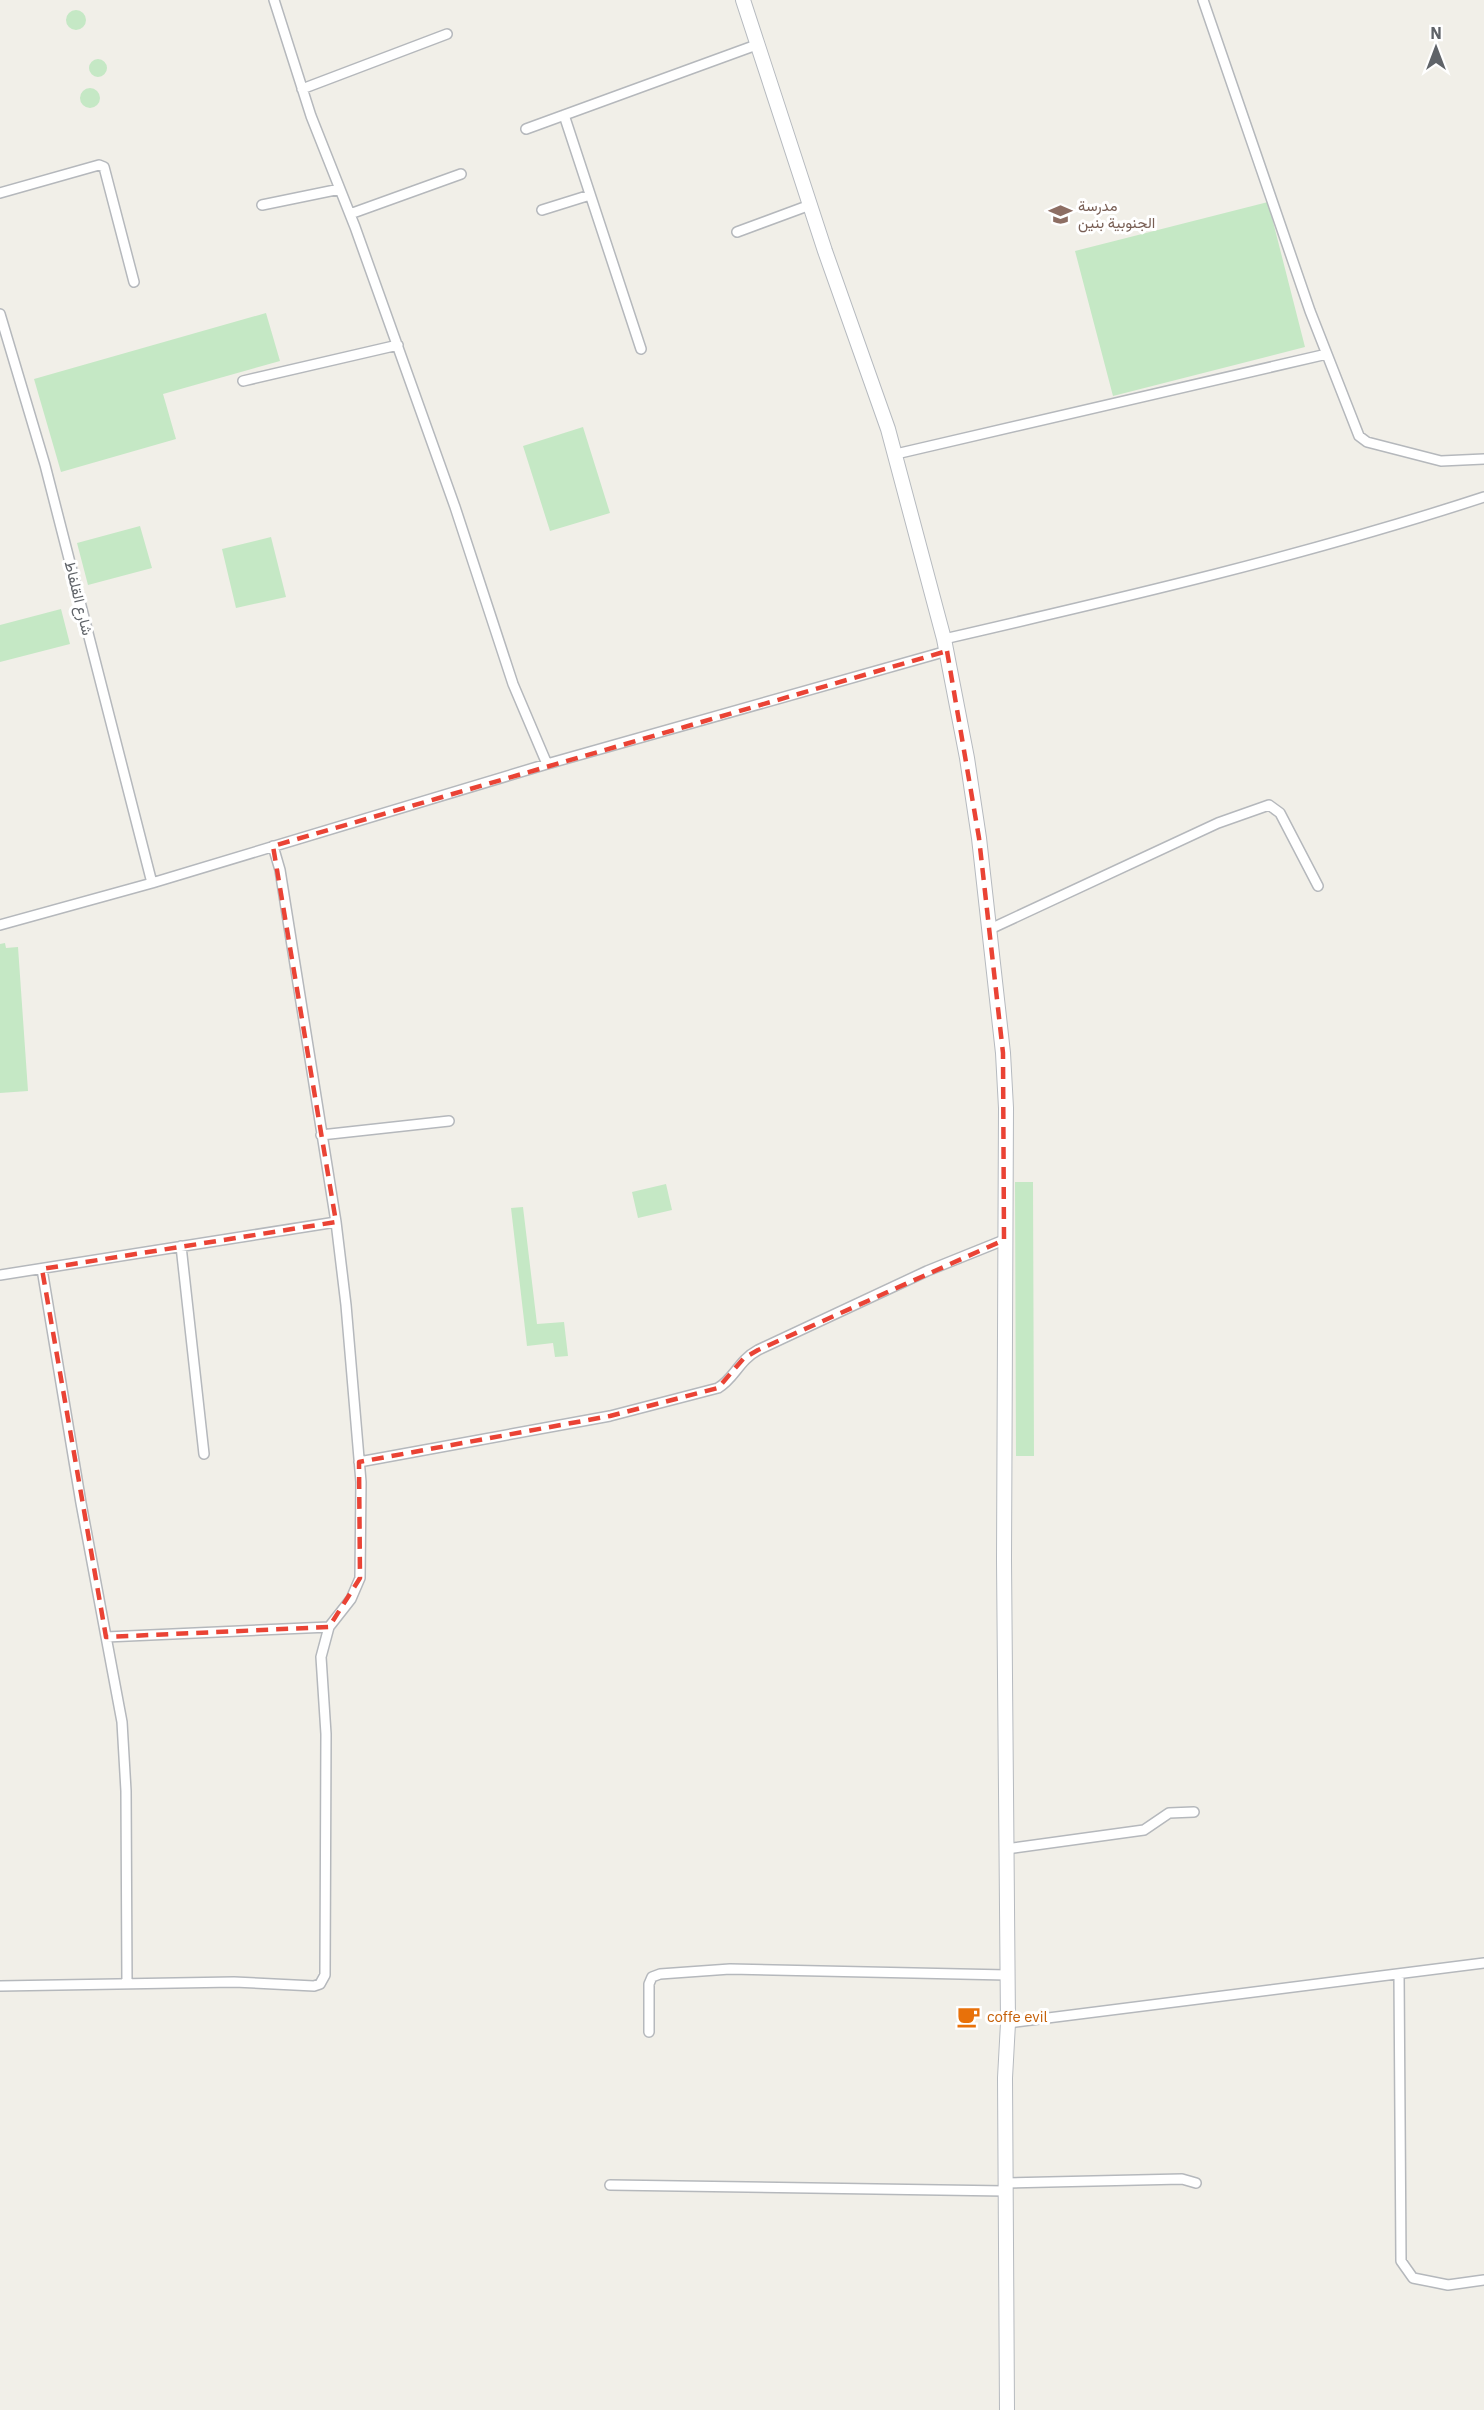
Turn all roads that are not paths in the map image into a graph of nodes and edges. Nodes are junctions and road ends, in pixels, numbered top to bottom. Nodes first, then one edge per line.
1 (274, 0) edge
2 (743, 0) edge
3 (1203, 0) edge
4 (447, 33) dead end
5 (759, 44) junction
6 (302, 88) junction
7 (564, 115) junction
8 (525, 129) dead end
9 (461, 174) dead end
10 (340, 189) junction
11 (0, 193) edge
12 (590, 195) junction
13 (262, 205) dead end
14 (810, 205) junction
15 (542, 210) dead end
16 (350, 214) junction
17 (737, 232) dead end
18 (134, 282) dead end
19 (0, 314) edge
20 (398, 345) junction
21 (641, 349) dead end
22 (1327, 354) junction
23 (243, 381) dead end
24 (896, 454) junction
25 (1484, 459) edge
26 (1484, 497) edge
27 (945, 645) junction
28 (547, 764) junction
29 (273, 846) junction
30 (152, 883) junction
31 (1318, 886) dead end
32 (0, 925) edge
33 (988, 930) junction
34 (449, 1121) dead end
35 (321, 1135) junction
36 (336, 1222) junction
37 (1004, 1240) junction
38 (181, 1246) junction
39 (42, 1269) junction
40 (0, 1275) edge
41 (204, 1454) dead end
42 (359, 1462) junction
43 (329, 1627) junction
44 (106, 1637) junction
45 (1194, 1812) dead end
46 (1006, 1849) junction
47 (1484, 1963) edge
48 (1399, 1974) junction
49 (1007, 1975) junction
50 (127, 1984) junction
51 (0, 1986) edge
52 (1008, 2023) junction
53 (649, 2032) dead end
54 (1196, 2183) dead end
55 (610, 2185) dead end
56 (1005, 2187) junction
57 (1484, 2280) edge
58 (1007, 2410) edge

1 - 6 street
2 - 5 street
3 - 22 street
4 - 6 street
5 - 7 street
5 - 14 street
6 - 10 street
7 - 8 street
7 - 12 street
9 - 16 street
10 - 13 street
10 - 16 street
11 - 18 street
12 - 15 street
12 - 21 street
14 - 17 street
14 - 24 street
16 - 20 street
19 - 30 street, شارع القلفاط
20 - 23 street
20 - 28 street
22 - 24 street
22 - 25 street
24 - 27 street
26 - 27 street
27 - 28 street
27 - 33 street
28 - 29 street
29 - 30 street
29 - 35 street
30 - 32 street
31 - 33 street
33 - 37 street
34 - 35 street
35 - 36 street
36 - 38 street
36 - 42 street
37 - 42 street
37 - 46 street
38 - 39 street
38 - 41 street
39 - 40 street
39 - 44 street
42 - 43 street
43 - 44 street
43 - 50 street
44 - 50 street
45 - 46 street
46 - 49 street
47 - 48 street
48 - 52 street
48 - 57 street
49 - 52 street
49 - 53 street
50 - 51 street
52 - 56 street
54 - 56 street
55 - 56 street
56 - 58 street

